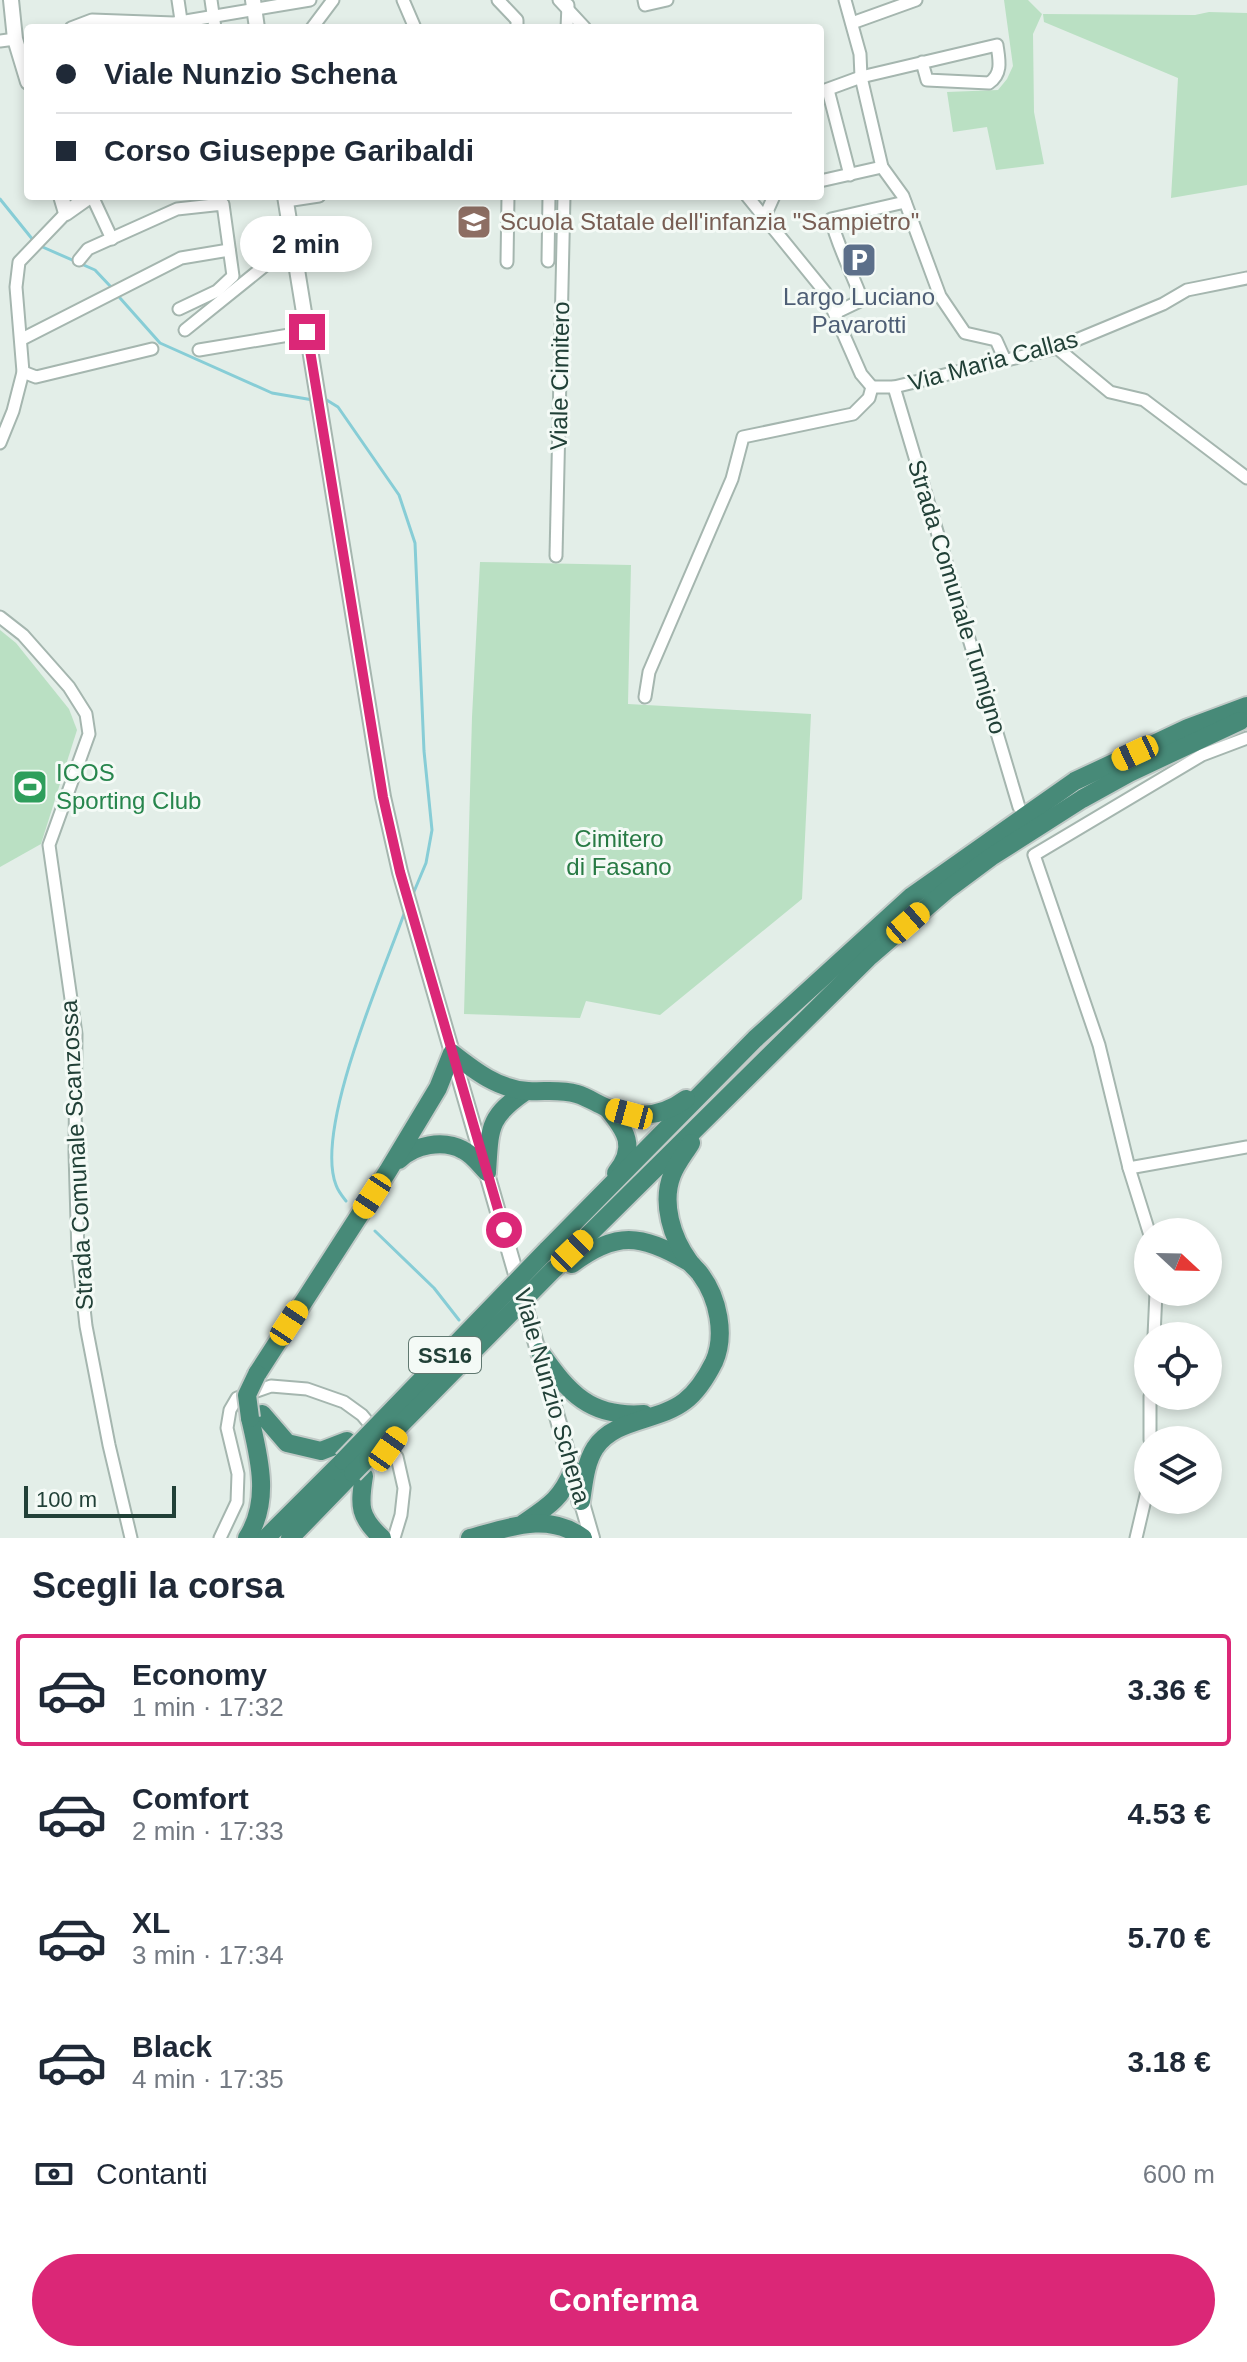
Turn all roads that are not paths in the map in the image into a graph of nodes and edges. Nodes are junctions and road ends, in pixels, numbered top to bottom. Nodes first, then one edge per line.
1 (11, 0) edge
2 (178, 0) edge
3 (211, 0) edge
4 (333, 0) edge
5 (498, 0) edge
6 (644, 0) edge
7 (667, 0) edge
8 (845, 0) edge
9 (916, 0) edge
10 (302, 1) edge
11 (565, 2) edge
12 (409, 3) edge
13 (254, 4) edge
14 (214, 22) edge
15 (852, 23) junction
16 (82, 24) edge
17 (163, 24) edge
18 (181, 24) edge
19 (192, 24) edge
20 (256, 24) edge
21 (315, 24) edge
22 (414, 24) edge
23 (517, 24) edge
24 (567, 24) edge
25 (582, 24) edge
26 (15, 43) edge
27 (922, 62) junction
28 (24, 70) edge
29 (861, 77) junction
30 (824, 91) edge
31 (882, 167) junction
32 (850, 175) junction
33 (824, 180) edge
34 (62, 200) edge
35 (85, 200) edge
36 (93, 200) edge
37 (174, 200) edge
38 (285, 200) edge
39 (508, 200) edge
40 (549, 200) edge
41 (564, 200) edge
42 (751, 200) edge
43 (772, 200) edge
44 (905, 202) junction
45 (177, 209) junction
46 (66, 213) junction
47 (765, 216) junction
48 (112, 239) junction
49 (229, 250) junction
50 (294, 250) junction
51 (79, 260) dead end
52 (548, 261) dead end
53 (507, 262) dead end
54 (1247, 278) edge
55 (179, 309) dead end
56 (835, 313) junction
57 (185, 330) dead end
58 (307, 332) junction
59 (22, 339) junction
60 (1057, 348) junction
61 (152, 349) dead end
62 (199, 350) dead end
63 (1005, 360) junction
64 (23, 372) junction
65 (872, 387) junction
66 (894, 387) junction
67 (0, 443) edge
68 (1247, 478) edge
69 (556, 556) dead end
70 (0, 617) edge
71 (645, 697) dead end
72 (1247, 706) edge
73 (1247, 718) edge
74 (1247, 738) edge
75 (1019, 807) dead end
76 (755, 1039) junction
77 (452, 1053) junction
78 (753, 1072) junction
79 (526, 1091) junction
80 (608, 1109) junction
81 (1247, 1147) edge
82 (1129, 1168) junction
83 (388, 1171) junction
84 (487, 1172) junction
85 (583, 1215) junction
86 (1145, 1218) edge
87 (690, 1262) junction
88 (554, 1273) junction
89 (540, 1352) junction
90 (413, 1399) junction
91 (662, 1412) junction
92 (256, 1416) junction
93 (353, 1470) junction
94 (573, 1470) junction
95 (581, 1501) junction
96 (1142, 1514) edge
97 (524, 1523) junction
98 (131, 1538) edge
99 (220, 1538) edge
100 (247, 1538) edge
101 (266, 1538) edge
102 (290, 1538) edge
103 (382, 1538) edge
104 (394, 1538) edge
105 (470, 1538) edge
106 (591, 1538) edge
107 (1136, 1538) edge

1 - 26 street
2 - 18 street
3 - 14 street
4 - 21 street
5 - 23 street
6 - 7 street
8 - 15 street
9 - 15 street
10 - 13 street
11 - 24 street
11 - 25 street
12 - 22 street
13 - 14 street
13 - 20 street
14 - 19 street
15 - 29 street
16 - 17 street
26 - 28 street
27 - 27 street
27 - 29 street
29 - 30 street
29 - 31 street
30 - 32 street
31 - 32 street
31 - 44 street
32 - 33 street
34 - 46 street
35 - 46 street
36 - 48 street
37 - 45 street
38 - 50 street, Viale Nunzio Schena
39 - 53 street
40 - 52 street
41 - 69 street, Viale Cimitero
42 - 47 street
43 - 47 street
44 - 56 street
44 - 63 street
45 - 48 street
45 - 49 street
46 - 59 street
47 - 56 street
48 - 51 street
49 - 55 street
49 - 59 street
50 - 57 street
50 - 58 street, Viale Nunzio Schena
54 - 60 street, Via Maria Callas
56 - 65 street
58 - 62 street
58 - 77 street, Viale Nunzio Schena
59 - 64 street
60 - 63 street, Via Maria Callas
60 - 68 street
61 - 64 street
63 - 66 street, Via Maria Callas
64 - 67 street
65 - 66 street, Via Maria Callas
65 - 71 street
66 - 75 street, Strada Comunale Tumigno
70 - 98 street, Strada Comunale Scanzossa
72 - 76 highway, SS16
73 - 78 highway, SS16
74 - 82 street
76 - 80 highway
76 - 85 highway, SS16
77 - 79 highway
77 - 83 highway
77 - 84 street, Viale Nunzio Schena
78 - 87 highway
78 - 88 highway, SS16
79 - 80 highway
79 - 84 highway
80 - 85 highway
81 - 82 street
82 - 86 street
83 - 84 highway
83 - 92 highway
84 - 89 street, Viale Nunzio Schena
85 - 90 highway, SS16, bridge
87 - 88 highway
87 - 91 highway
88 - 90 highway, SS16, bridge
89 - 91 highway
89 - 94 street, Viale Nunzio Schena
90 - 92 highway, bridge
90 - 93 highway, SS16, bridge
91 - 95 highway
92 - 100 highway
93 - 101 highway, SS16
93 - 102 highway, SS16
93 - 103 highway
94 - 95 street, Viale Nunzio Schena
94 - 97 highway
95 - 106 street, Viale Nunzio Schena
96 - 107 street
97 - 105 highway
97 - 106 highway
99 - 104 street

